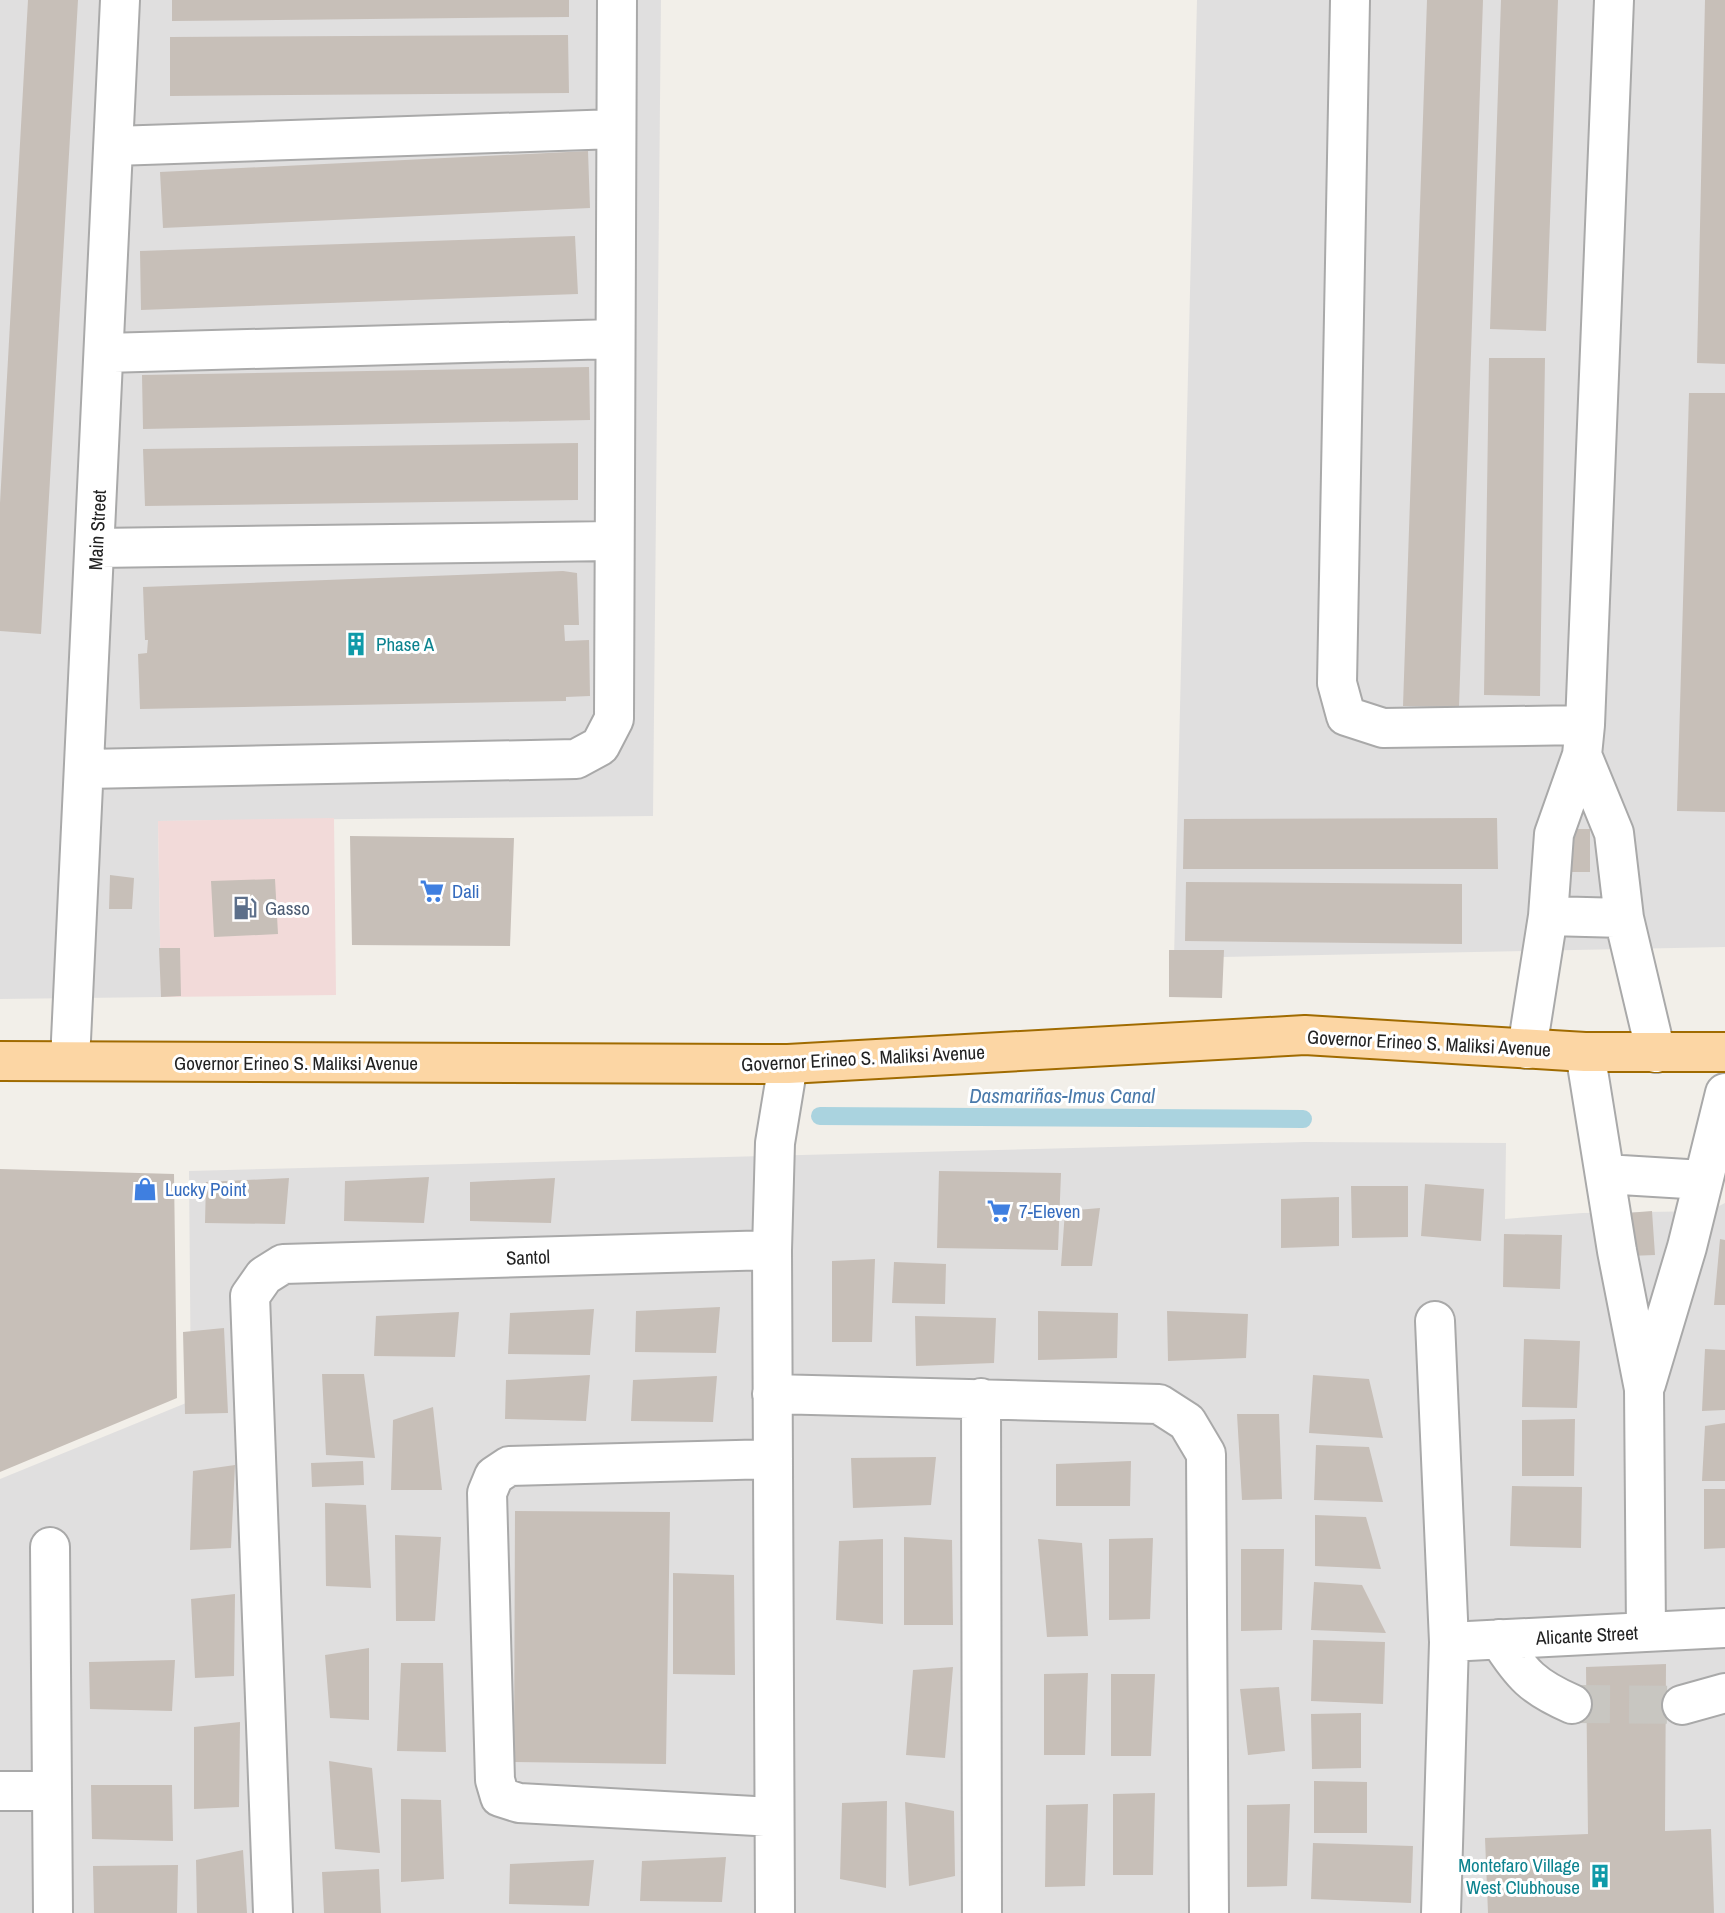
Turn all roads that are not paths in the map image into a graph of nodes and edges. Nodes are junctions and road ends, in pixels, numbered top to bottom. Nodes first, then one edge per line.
1 (120, 0) edge
2 (617, 0) edge
3 (1350, 0) edge
4 (1614, 0) edge
5 (616, 129) junction
6 (114, 146) junction
7 (614, 339) junction
8 (105, 353) junction
9 (612, 541) junction
10 (96, 548) junction
11 (1584, 740) junction
12 (86, 769) junction
13 (1548, 916) junction
14 (1623, 918) junction
15 (1527, 1049) junction
16 (1585, 1052) junction
17 (1725, 1052) edge
18 (1656, 1053) junction
19 (0, 1061) edge
20 (70, 1061) junction
21 (788, 1064) junction
22 (1725, 1093) edge
23 (1605, 1174) junction
24 (1703, 1180) junction
25 (772, 1251) junction
26 (1435, 1321) dead end
27 (1644, 1389) junction
28 (772, 1394) junction
29 (981, 1398) junction
30 (773, 1459) junction
31 (50, 1547) dead end
32 (1725, 1628) edge
33 (1646, 1632) junction
34 (1499, 1639) junction
35 (1449, 1642) junction
36 (1725, 1693) edge
37 (1572, 1704) tunnel mouth
38 (1682, 1705) tunnel mouth
39 (0, 1791) edge
40 (52, 1791) junction
41 (774, 1817) junction
42 (53, 1913) edge
43 (273, 1913) edge
44 (775, 1913) edge
45 (982, 1913) edge
46 (1209, 1913) edge
47 (1441, 1913) edge

1 - 6 street, Main Street
2 - 5 street
3 - 11 street
4 - 11 street
5 - 6 street
5 - 7 street
6 - 8 street, Main Street
7 - 8 street
7 - 9 street
8 - 10 street, Main Street
9 - 10 street
9 - 12 street
10 - 12 street, Main Street
11 - 13 street
11 - 14 street
12 - 20 street, Main Street
13 - 14 street
13 - 15 street
14 - 18 street
15 - 16 main road, Governor Erineo S. Maliksi Avenue
15 - 21 main road, Governor Erineo S. Maliksi Avenue
16 - 18 main road, Governor Erineo S. Maliksi Avenue
16 - 23 street
17 - 18 main road, Governor Erineo S. Maliksi Avenue
19 - 20 main road, Governor Erineo S. Maliksi Avenue
20 - 21 main road, Governor Erineo S. Maliksi Avenue
21 - 25 street
22 - 24 street
23 - 24 street
23 - 27 street
24 - 27 street
25 - 28 street
25 - 43 street, Santol
26 - 35 street
27 - 33 street
28 - 29 street
28 - 30 street
29 - 45 street
29 - 46 street
30 - 41 street
30 - 41 street
31 - 40 street
32 - 33 street, Alicante Street
33 - 34 street, Alicante Street
34 - 35 street, Alicante Street
34 - 37 street
35 - 47 street
36 - 38 street
39 - 40 street
40 - 42 street
41 - 44 street

